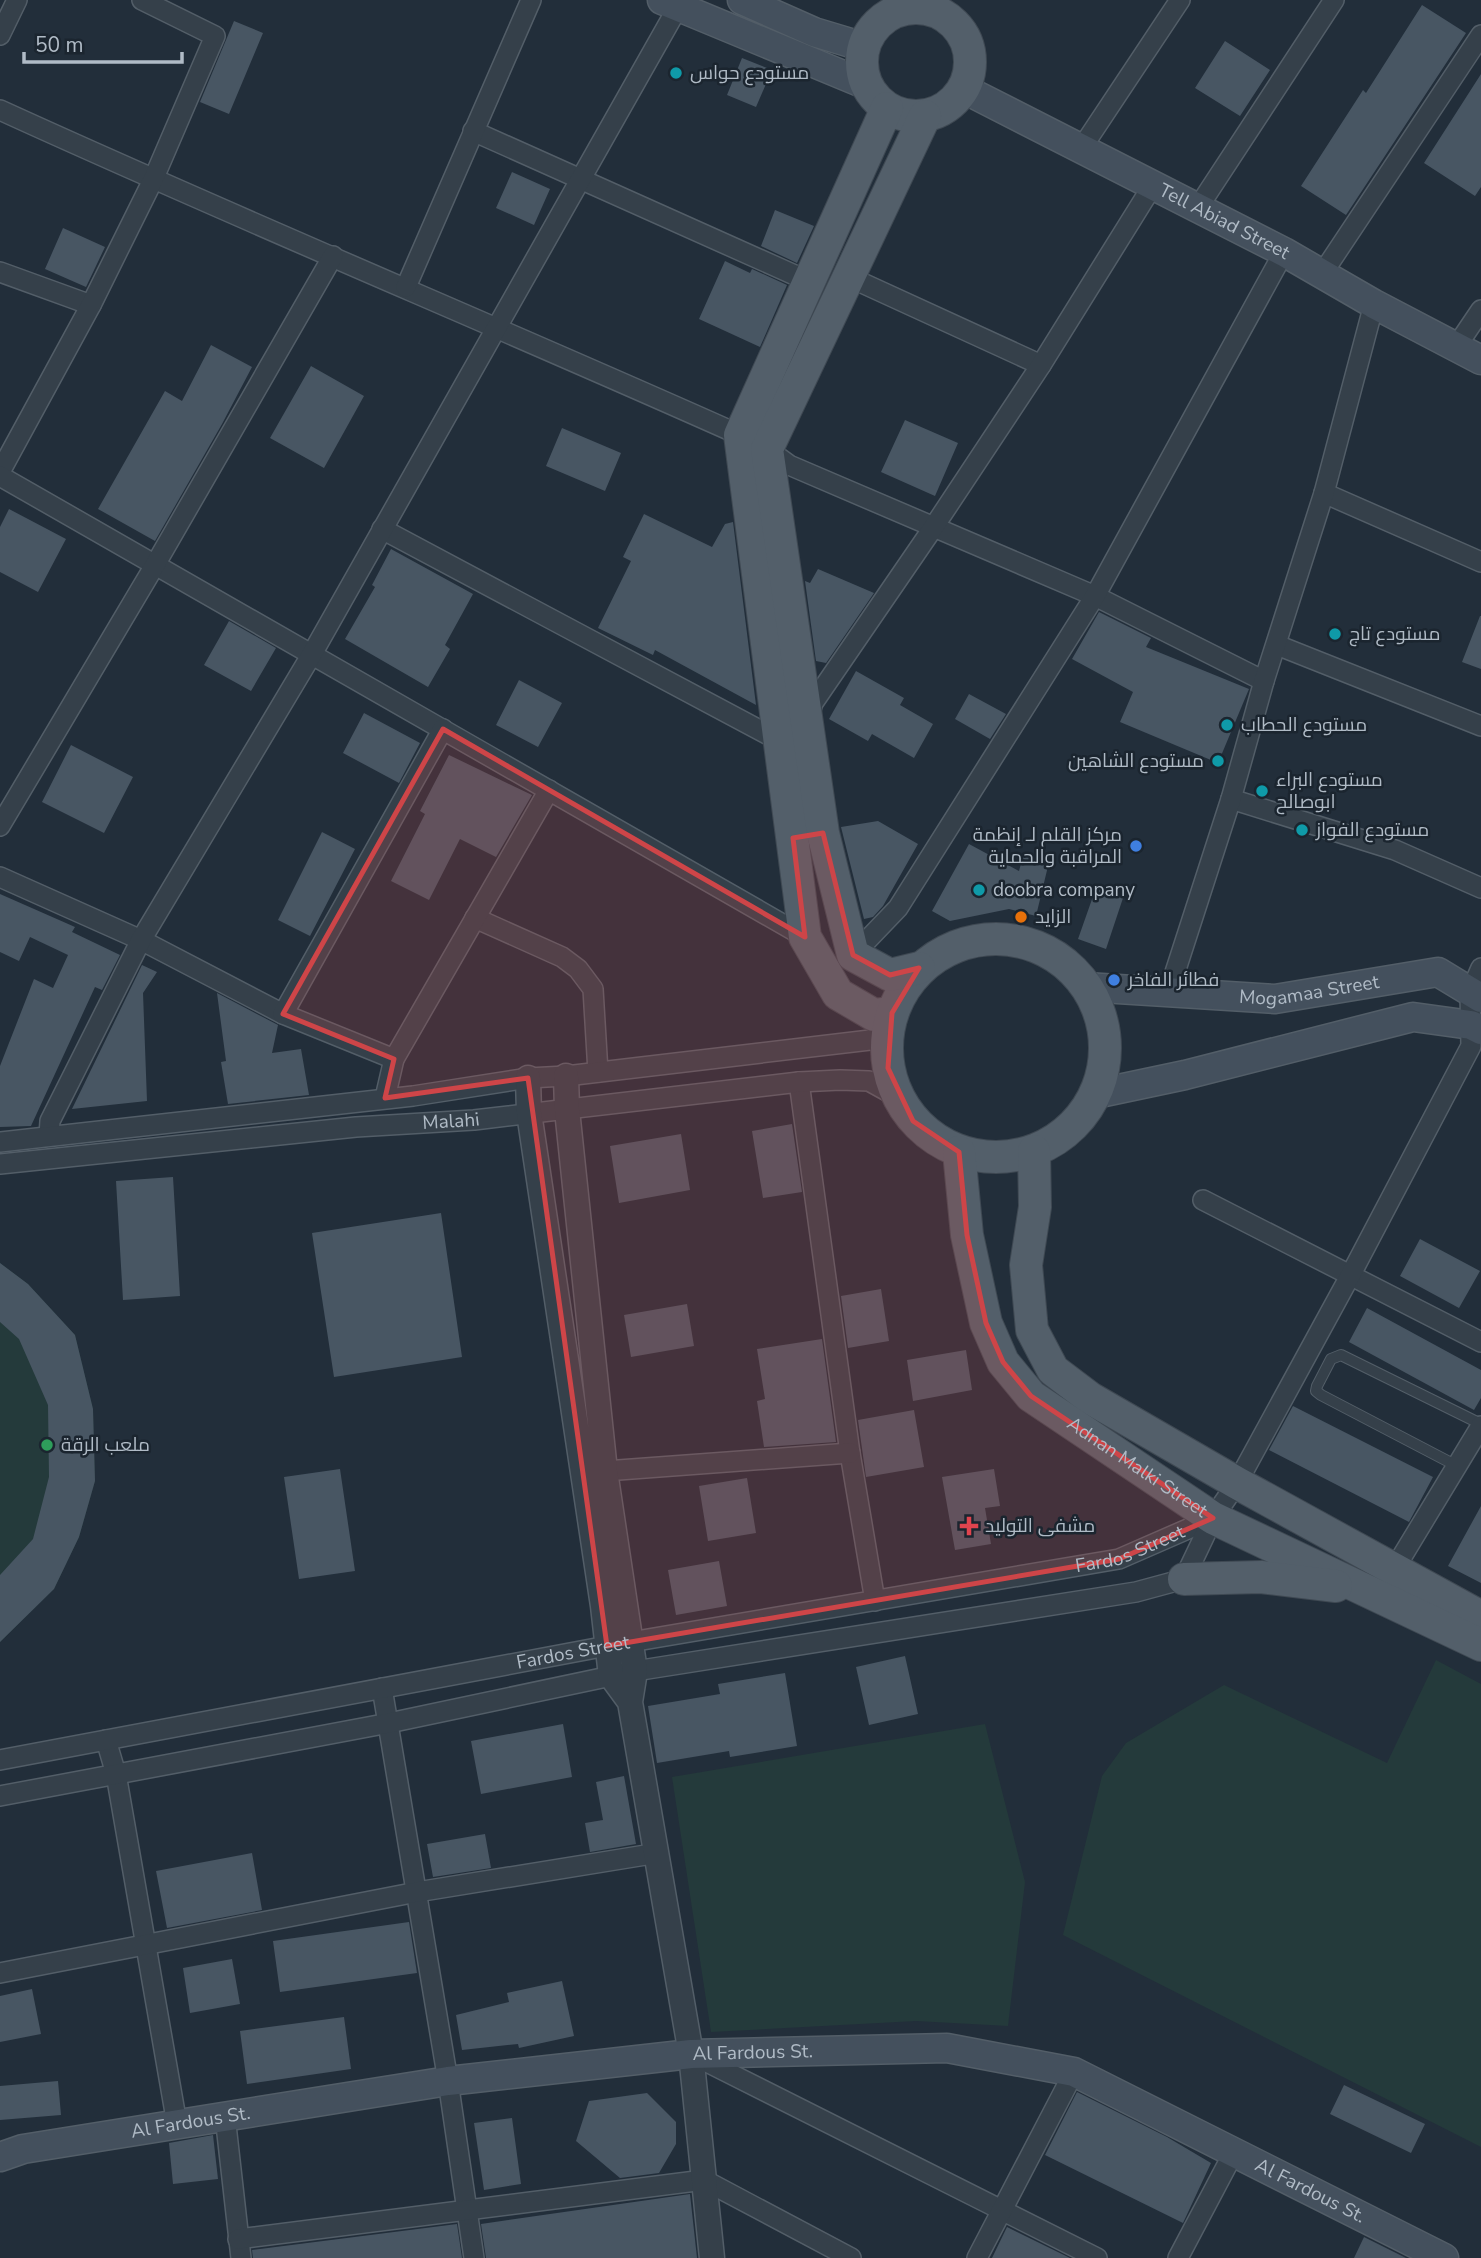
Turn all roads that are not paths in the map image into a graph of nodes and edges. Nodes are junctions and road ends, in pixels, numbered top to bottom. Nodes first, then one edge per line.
1 (17, 0) edge
2 (142, 0) edge
3 (531, 0) edge
4 (742, 0) edge
5 (1180, 0) edge
6 (1334, 0) edge
7 (670, 3) edge
8 (897, 5) edge
9 (962, 13) edge
10 (0, 35) edge
11 (1481, 35) edge
12 (864, 47) junction
13 (964, 89) junction
14 (877, 96) junction
15 (0, 110) edge
16 (925, 116) junction
17 (473, 131) junction
18 (1081, 149) junction
19 (582, 178) junction
20 (153, 180) junction
21 (1153, 185) junction
22 (1197, 209) junction
23 (1284, 252) junction
24 (333, 257) junction
25 (0, 272) edge
26 (1322, 274) junction
27 (847, 276) junction
28 (808, 281) junction
29 (406, 287) junction
30 (1374, 304) junction
31 (91, 305) junction
32 (1481, 310) edge
33 (497, 328) junction
34 (1456, 347) junction
35 (1481, 360) edge
36 (1041, 365) junction
37 (753, 442) junction
38 (0, 474) edge
39 (1324, 493) junction
40 (933, 528) junction
41 (382, 529) junction
42 (1481, 562) edge
43 (155, 565) junction
44 (1095, 596) junction
45 (1277, 645) junction
46 (312, 654) junction
47 (1264, 681) junction
48 (807, 722) junction
49 (1481, 726) edge
50 (443, 729) junction
51 (780, 741) junction
52 (550, 790) junction
53 (1231, 799) junction
54 (0, 826) edge
55 (808, 836) junction
56 (0, 877) edge
57 (1481, 888) edge
58 (475, 918) junction
59 (805, 937) junction
60 (141, 940) junction
61 (853, 956) junction
62 (919, 968) junction
63 (1477, 986) edge
64 (1086, 987) junction
65 (1169, 991) junction
66 (283, 1014) junction
67 (890, 1026) junction
68 (1476, 1027) edge
69 (394, 1059) junction
70 (598, 1072) junction
71 (566, 1076) junction
72 (528, 1078) junction
73 (799, 1082) junction
74 (1095, 1094) junction
75 (898, 1097) junction
76 (385, 1098) junction
77 (567, 1110) junction
78 (529, 1113) junction
79 (49, 1136) junction
80 (0, 1142) edge
81 (1034, 1151) junction
82 (959, 1152) junction
83 (0, 1164) edge
84 (1203, 1200) dead end
85 (1350, 1276) junction
86 (1481, 1342) edge
87 (1481, 1425) edge
88 (850, 1452) junction
89 (1457, 1466) junction
90 (605, 1471) junction
91 (1237, 1483) junction
92 (1213, 1518) junction
93 (1395, 1568) junction
94 (1184, 1579) junction
95 (1361, 1589) junction
96 (875, 1601) junction
97 (1481, 1616) edge
98 (618, 1644) junction
99 (1481, 1645) edge
100 (623, 1673) junction
101 (382, 1688) junction
102 (389, 1723) junction
103 (106, 1740) junction
104 (0, 1760) edge
105 (116, 1774) junction
106 (0, 1796) edge
107 (657, 1853) junction
108 (417, 1892) junction
109 (146, 1945) junction
110 (0, 1973) edge
111 (691, 2054) junction
112 (1074, 2072) junction
113 (448, 2081) junction
114 (225, 2116) junction
115 (177, 2124) junction
116 (8, 2151) edge
117 (1234, 2152) junction
118 (704, 2180) junction
119 (467, 2209) junction
120 (1002, 2210) junction
121 (239, 2248) edge
122 (474, 2258) edge
123 (712, 2258) edge
124 (850, 2258) edge
125 (977, 2258) edge
126 (1097, 2258) edge
127 (1178, 2258) edge
128 (1444, 2258) edge

1 - 10 street
2 - 20 street
3 - 17 street
4 - 12 main road
5 - 18 street
6 - 22 street
7 - 14 main road
7 - 19 street
8 - 9 main road
8 - 12 main road
9 - 13 main road
11 - 26 street
12 - 14 main road
13 - 16 main road
13 - 18 main road, Tell Abiad Street
14 - 16 main road
14 - 28 main road
15 - 20 street
16 - 27 main road
17 - 19 street
17 - 29 street
18 - 21 main road, Tell Abiad Street
19 - 28 street
19 - 33 street
20 - 24 street
20 - 31 street
21 - 22 main road, Tell Abiad Street
21 - 36 street
22 - 23 main road, Tell Abiad Street
23 - 26 main road, Tell Abiad Street
23 - 44 street
24 - 29 street
24 - 43 street
25 - 31 street
26 - 30 main road, Tell Abiad Street
27 - 36 street
27 - 37 main road
28 - 37 main road
29 - 33 street
30 - 34 main road, Tell Abiad Street
30 - 39 street
31 - 38 street
32 - 34 street
33 - 37 street
33 - 41 street
34 - 35 main road, Tell Abiad Street
36 - 40 street
37 - 40 street
37 - 48 main road
37 - 51 main road
38 - 43 street
39 - 42 street
39 - 45 street
40 - 44 street
40 - 48 street
41 - 46 street
41 - 51 street
43 - 46 street
43 - 54 street
44 - 47 street
44 - 61 street
45 - 47 street
45 - 49 street
46 - 50 street
46 - 60 street
47 - 53 street
48 - 55 main road
50 - 52 street
50 - 66 street
51 - 55 main road
52 - 58 street
52 - 59 street
53 - 57 street
53 - 65 street
55 - 59 main road
55 - 61 main road
56 - 60 street
58 - 69 street
58 - 70 street
59 - 67 main road
60 - 66 street
60 - 79 street
61 - 62 main road
62 - 64 main road
62 - 67 main road
63 - 65 main road, Mogamaa Street
63 - 68 street
64 - 65 main road, Mogamaa Street
64 - 74 main road
66 - 69 street
67 - 70 street, Malahi
67 - 75 main road
68 - 74 main road
68 - 85 street
69 - 76 street
70 - 71 street, Malahi
71 - 72 street, Malahi
71 - 77 street
72 - 76 street, Malahi
72 - 78 street
73 - 75 street, Malahi
73 - 77 street, Malahi
73 - 88 street
74 - 81 main road
75 - 82 main road
76 - 79 street, Malahi
77 - 78 street, Malahi
77 - 90 street
78 - 83 street, Malahi
78 - 98 street
79 - 80 street, Malahi
81 - 82 main road
81 - 91 main road, Adnan Malki Street
82 - 92 main road, Adnan Malki Street
84 - 85 street
85 - 86 street
85 - 91 street
87 - 89 street
87 - 89 lane
88 - 90 street
88 - 96 street
89 - 93 street
90 - 98 street
91 - 92 street
91 - 93 main road, Adnan Malki Street
92 - 94 street, Fardos Street
92 - 95 main road, Adnan Malki Street
92 - 96 street, Fardos Street
93 - 97 main road, Adnan Malki Street
94 - 95 main road
94 - 100 street, Fardos Street
95 - 99 main road, Adnan Malki Street
96 - 98 street, Fardos Street
98 - 100 street
98 - 101 street, Fardos Street
100 - 102 street, Fardos Street
100 - 107 street
101 - 102 street
101 - 103 street, Fardos Street
102 - 105 street, Fardos Street
102 - 108 street
103 - 104 street, Fardos Street
103 - 105 street
105 - 106 street, Fardos Street
105 - 109 street
107 - 108 street
107 - 111 street
108 - 109 street
108 - 113 street
109 - 110 street
109 - 115 street
111 - 112 main road, Al Fardous St.
111 - 113 main road, Al Fardous St.
111 - 118 street
111 - 120 street
112 - 117 main road, Al Fardous St.
112 - 120 street
113 - 114 main road, Al Fardous St.
113 - 119 street
114 - 115 main road, Al Fardous St.
114 - 121 street
115 - 116 main road, Al Fardous St.
117 - 127 street
117 - 128 main road, Al Fardous St.
118 - 119 street
118 - 123 street
118 - 124 street
119 - 121 street
119 - 122 street
120 - 125 street
120 - 126 street

